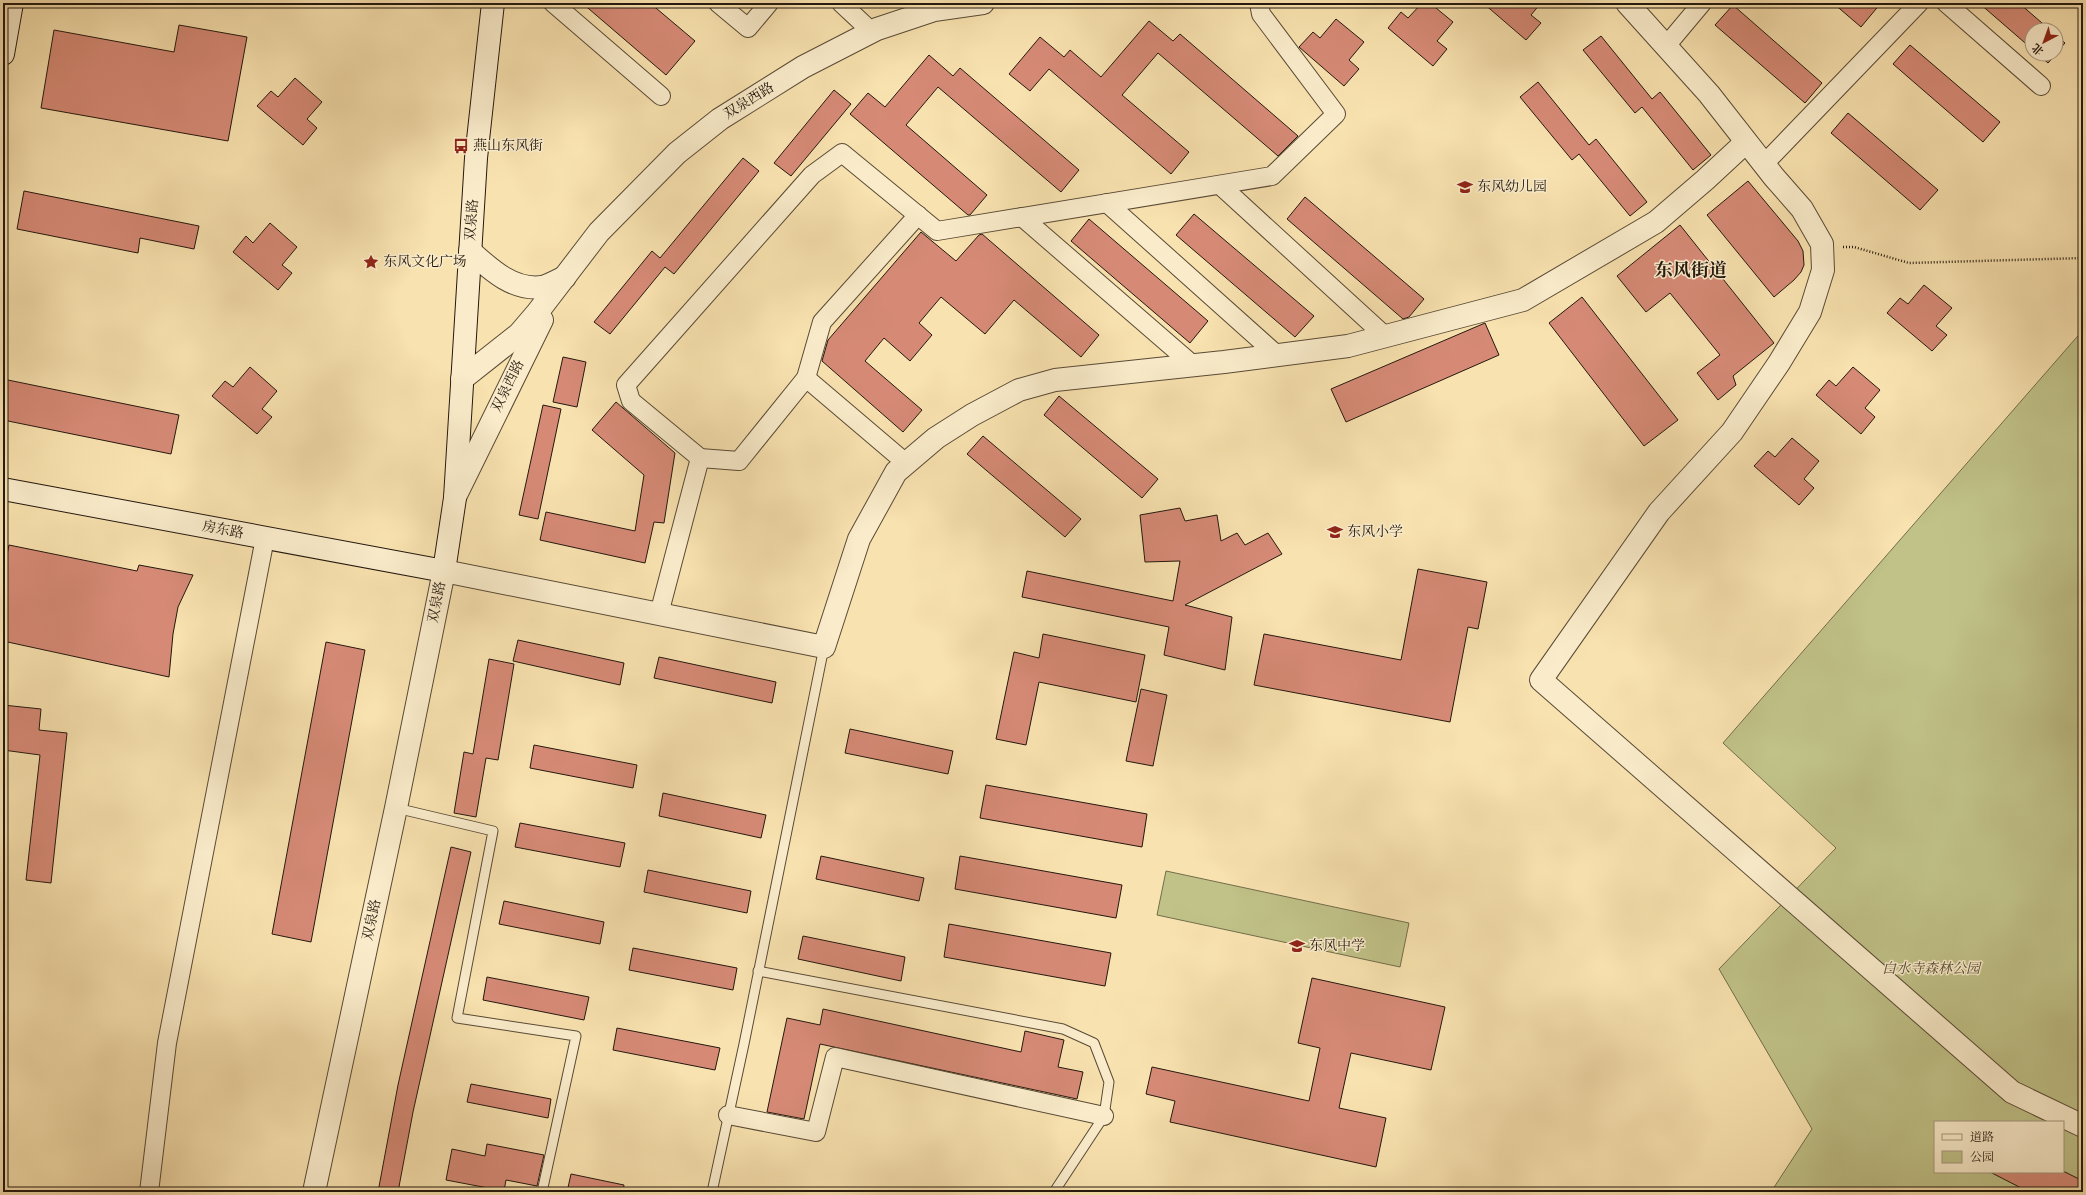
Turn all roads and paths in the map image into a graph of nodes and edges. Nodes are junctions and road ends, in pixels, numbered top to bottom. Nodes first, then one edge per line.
1 (12, 3) edge
2 (493, 3) edge
3 (553, 3) edge
4 (718, 3) edge
5 (769, 3) edge
6 (841, 3) edge
7 (983, 3) edge
8 (1258, 3) edge
9 (1627, 3) edge
10 (1702, 3) edge
11 (1919, 3) edge
12 (1946, 3) edge
13 (872, 32) junction
14 (1666, 46) junction
15 (3, 54) edge
16 (2041, 86) dead end
17 (661, 96) dead end
18 (1746, 142) junction
19 (1764, 164) junction
20 (1220, 185) junction
21 (1107, 203) junction
22 (918, 216) junction
23 (1022, 217) junction
24 (1822, 248) junction
25 (470, 251) junction
26 (2083, 258) edge
27 (565, 277) junction
28 (1385, 336) junction
29 (1276, 355) junction
30 (1193, 365) junction
31 (806, 378) junction
32 (462, 379) junction
33 (700, 458) junction
34 (906, 463) junction
35 (3, 489) edge
36 (455, 498) junction
37 (265, 538) junction
38 (444, 571) junction
39 (659, 614) junction
40 (824, 647) junction
41 (396, 808) junction
42 (758, 971) junction
43 (728, 1115) junction
44 (1104, 1116) junction
45 (2083, 1126) edge
46 (149, 1192) edge
47 (314, 1192) edge
48 (542, 1192) edge
49 (712, 1192) edge
50 (1054, 1192) edge

1 - 15 street
2 - 25 street, 双泉路
3 - 17 street
4 - 5 street
6 - 13 street
7 - 13 street, 双泉西路
8 - 20 street
9 - 14 street
10 - 14 street
11 - 19 street
12 - 16 street
13 - 27 street, 双泉西路
14 - 18 street
18 - 19 street
18 - 28 street
19 - 24 street
20 - 21 street
20 - 28 street
21 - 23 street
21 - 29 street
22 - 23 street
22 - 31 street
22 - 33 street
23 - 30 street
24 - 26 path
24 - 45 street
25 - 27 street
25 - 32 street, 双泉路
27 - 32 street, 双泉西路
27 - 36 street, 双泉西路
28 - 29 street
29 - 30 street
30 - 34 street
31 - 33 street
31 - 34 street
32 - 36 street, 双泉路
33 - 39 street
34 - 40 street
35 - 37 street, 房东路
36 - 38 street, 双泉路
37 - 38 street, 房东路
37 - 46 street
38 - 39 street, 房东路
38 - 41 street, 双泉路
39 - 40 street, 房东路
40 - 42 lane
41 - 47 street, 双泉路
41 - 48 lane
42 - 43 lane
42 - 44 lane
43 - 44 street
43 - 49 lane
44 - 50 lane

